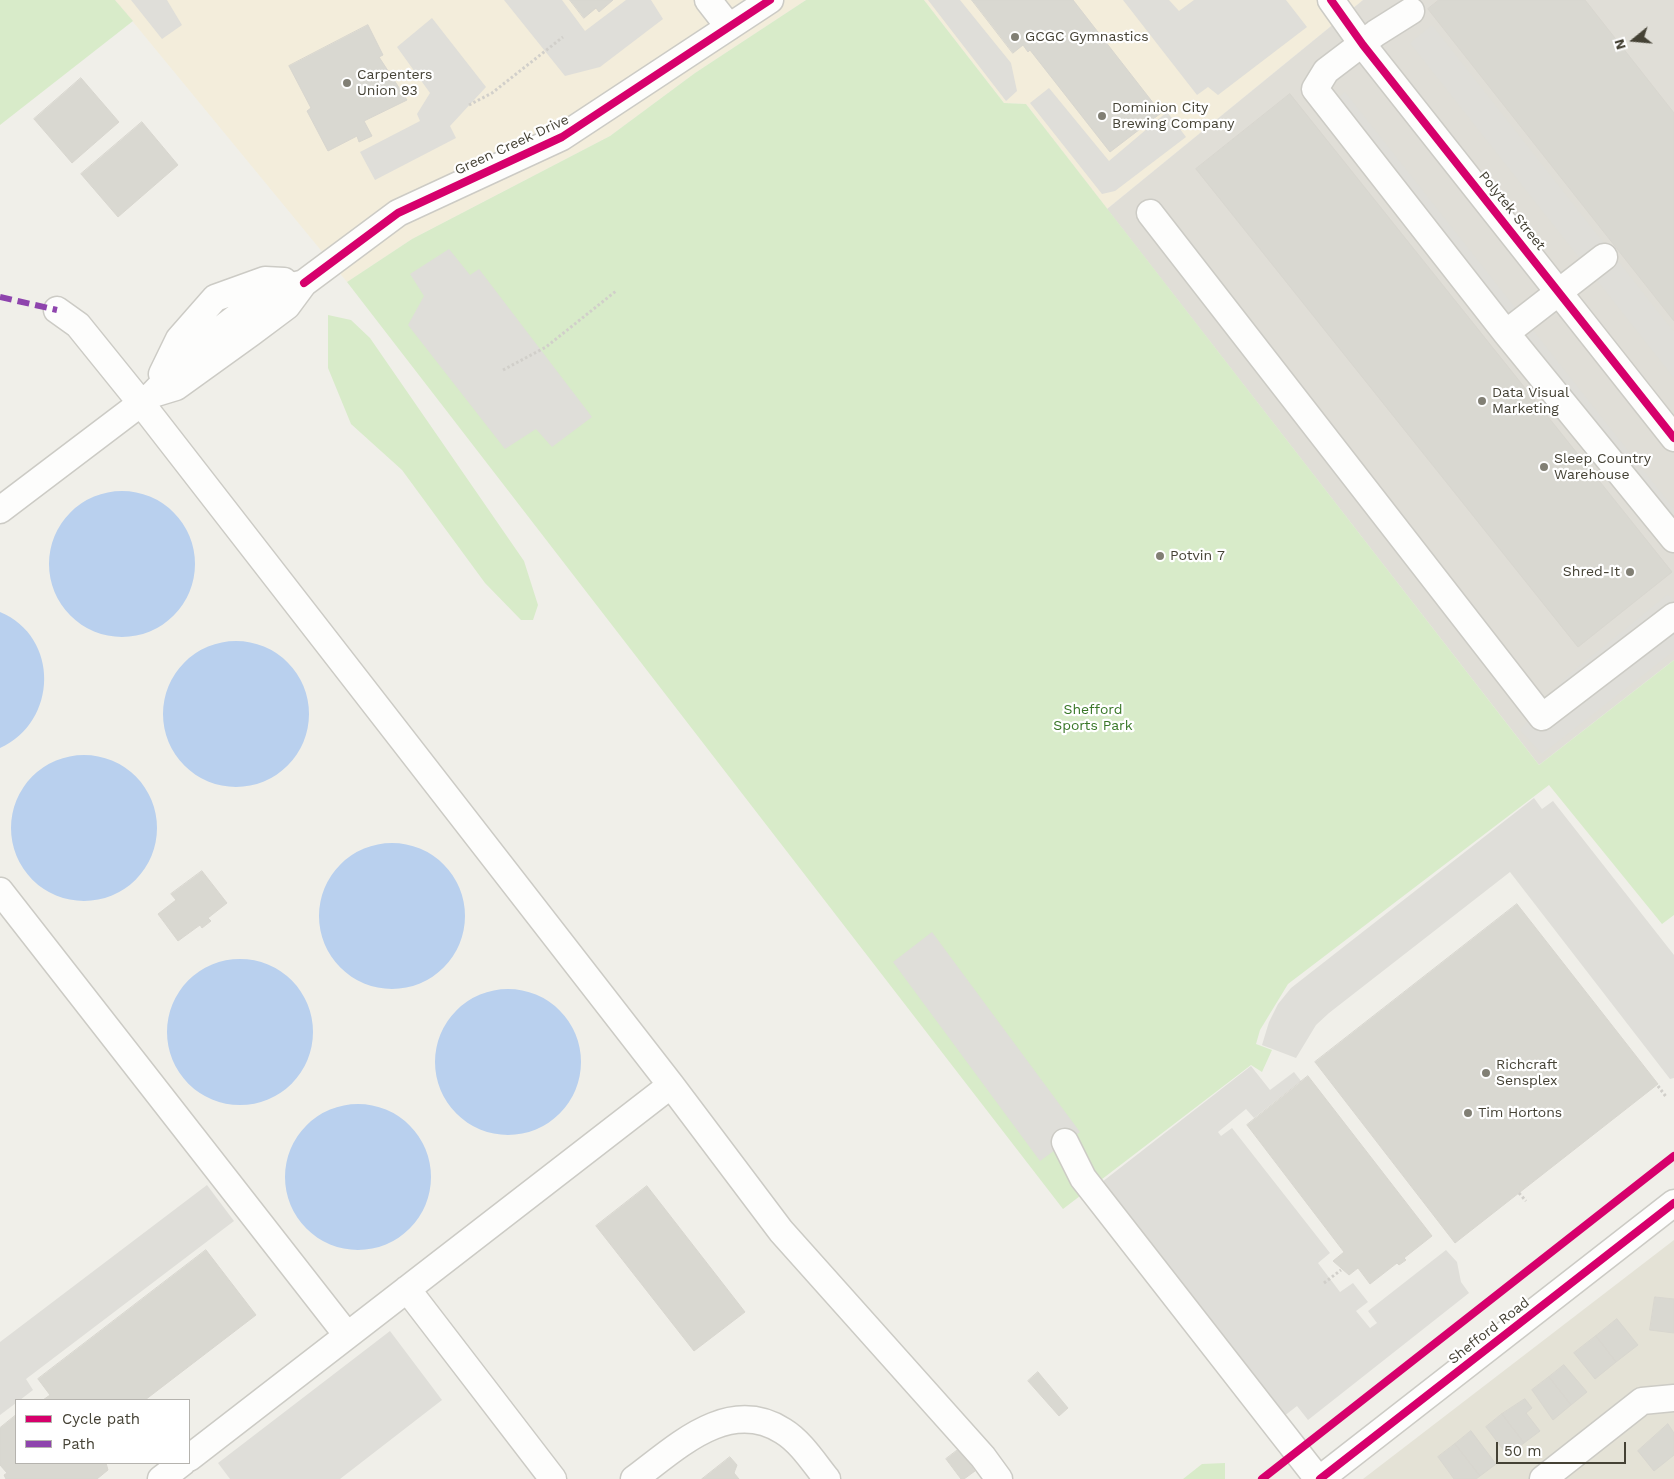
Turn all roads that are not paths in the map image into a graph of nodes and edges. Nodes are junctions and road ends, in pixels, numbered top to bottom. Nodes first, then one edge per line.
1 (708, 0) edge
2 (770, 0) edge
3 (1331, 0) edge
4 (1411, 11) dead end
5 (729, 27) junction
6 (1363, 44) junction
7 (1150, 213) dead end
8 (1604, 257) dead end
9 (1559, 291) junction
10 (57, 310) dead end
11 (1506, 333) junction
12 (147, 399) junction
13 (1674, 438) edge
14 (0, 510) edge
15 (1674, 539) edge
16 (1674, 616) edge
17 (0, 891) edge
18 (671, 1085) junction
19 (1066, 1142) dead end
20 (1674, 1203) edge
21 (407, 1289) junction
22 (347, 1335) junction
23 (1674, 1398) edge
24 (190, 1457) edge
25 (181, 1464) edge
26 (162, 1479) edge
27 (552, 1479) edge
28 (634, 1479) edge
29 (827, 1479) edge
30 (999, 1479) edge
31 (1319, 1479) edge
32 (1543, 1479) edge

1 - 5 street
2 - 5 street, Green Creek Drive
3 - 6 street, Polytek Street
4 - 6 street
5 - 12 street, Green Creek Drive
6 - 9 street, Polytek Street
6 - 11 street
7 - 16 street
8 - 9 street
9 - 11 street
9 - 13 street, Polytek Street
10 - 12 street
11 - 15 street
12 - 14 street
12 - 18 street
17 - 22 street
18 - 21 street
18 - 30 street
19 - 31 street
20 - 31 street, Shefford Road
21 - 22 street
21 - 27 street
22 - 24 street
23 - 32 street
25 - 26 street
28 - 29 street

